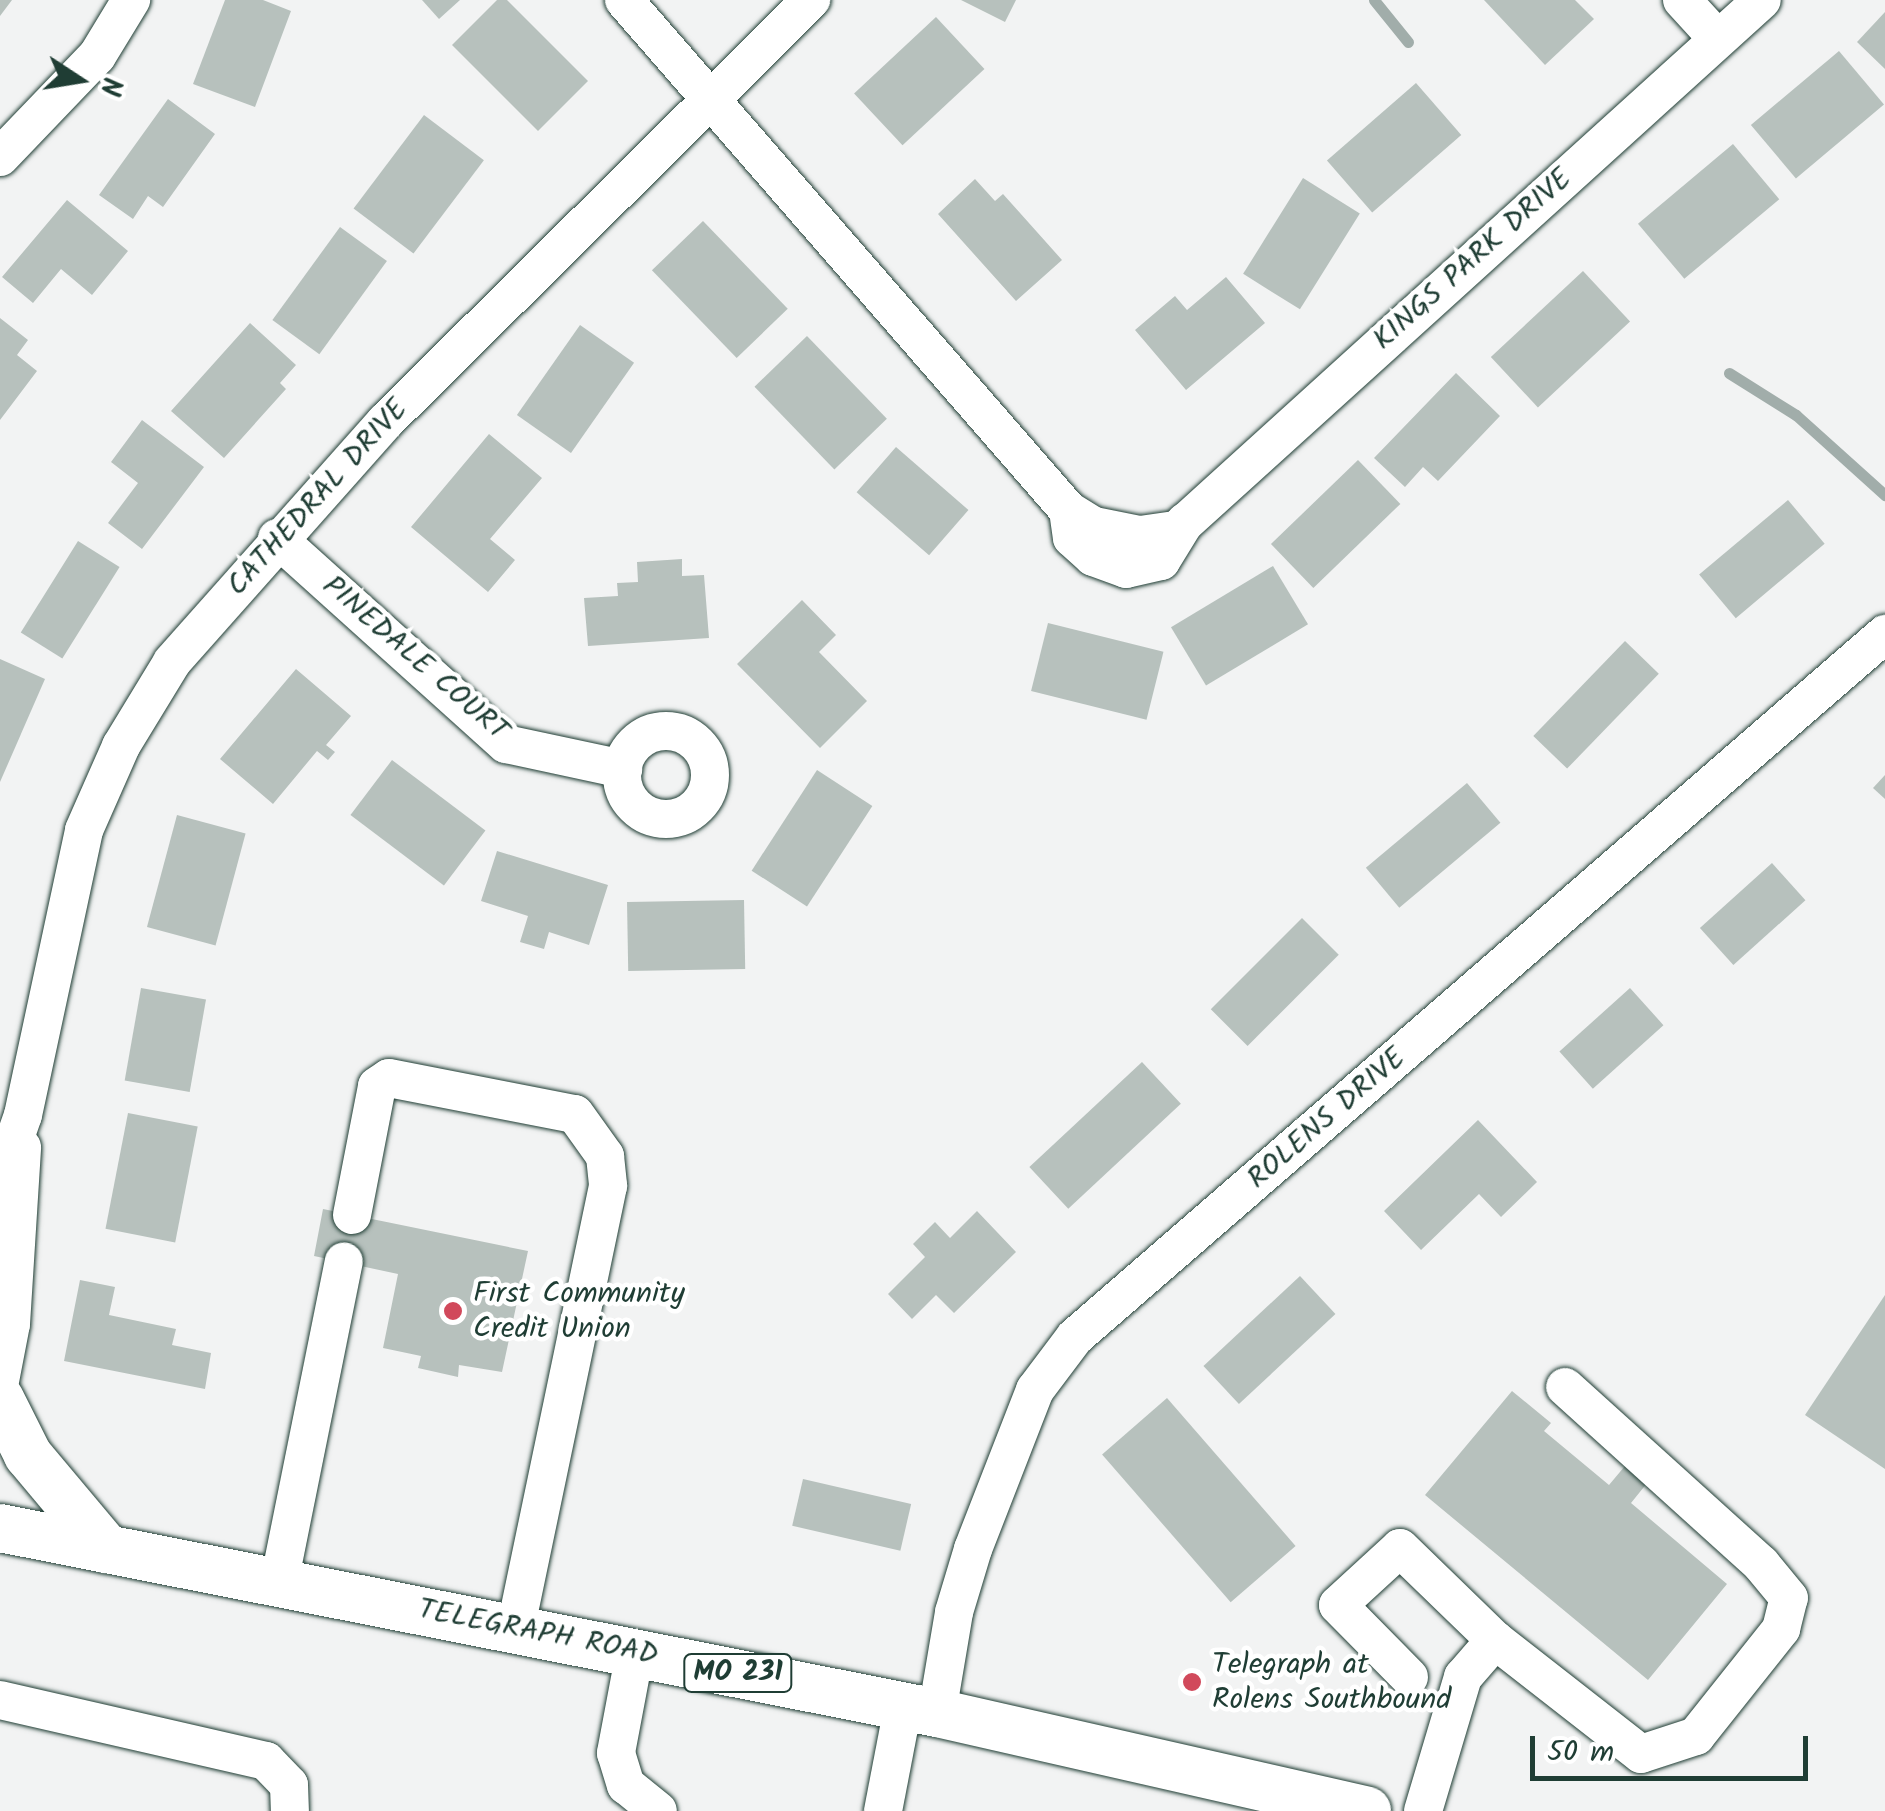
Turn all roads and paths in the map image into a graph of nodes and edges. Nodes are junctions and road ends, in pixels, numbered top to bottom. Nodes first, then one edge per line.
1 (132, 0) edge
2 (624, 0) edge
3 (811, 0) edge
4 (1682, 0) edge
5 (1762, 0) edge
6 (1717, 38) junction
7 (710, 99) junction
8 (0, 157) edge
9 (278, 538) junction
10 (1885, 634) edge
11 (623, 769) dead end
12 (23, 1115) junction
13 (0, 1180) edge
14 (352, 1215) dead end
15 (344, 1262) dead end
16 (0, 1381) edge
17 (1565, 1387) dead end
18 (0, 1399) edge
19 (0, 1528) edge
20 (107, 1550) junction
21 (279, 1583) junction
22 (516, 1628) junction
23 (1495, 1640) junction
24 (635, 1652) junction
25 (1409, 1677) dead end
26 (0, 1700) edge
27 (920, 1710) junction
28 (290, 1811) edge
29 (658, 1811) edge
30 (882, 1811) edge
31 (1367, 1811) edge
32 (1422, 1811) edge

1 - 8 street
2 - 7 street, KINGS PARK DRIVE
3 - 7 street, CATHEDRAL DRIVE
4 - 6 street
5 - 6 street, KINGS PARK DRIVE
6 - 7 street, KINGS PARK DRIVE
7 - 9 street, CATHEDRAL DRIVE
9 - 11 street, PINEDALE COURT
9 - 12 street, CATHEDRAL DRIVE
10 - 27 street, ROLENS DRIVE
12 - 13 street, CATHEDRAL DRIVE
12 - 16 street, CATHEDRAL DRIVE
14 - 22 street
15 - 21 street
17 - 23 street
18 - 20 main road
19 - 20 main road, TELEGRAPH ROAD / MO 231
20 - 21 main road, TELEGRAPH ROAD / MO 231
21 - 22 main road, TELEGRAPH ROAD / MO 231
22 - 24 main road, TELEGRAPH ROAD / MO 231
23 - 25 street
23 - 32 street
24 - 27 main road, TELEGRAPH ROAD / MO 231
24 - 29 street
26 - 28 street
27 - 30 street, ROLENS DRIVE
27 - 31 main road, TELEGRAPH ROAD / MO 231

